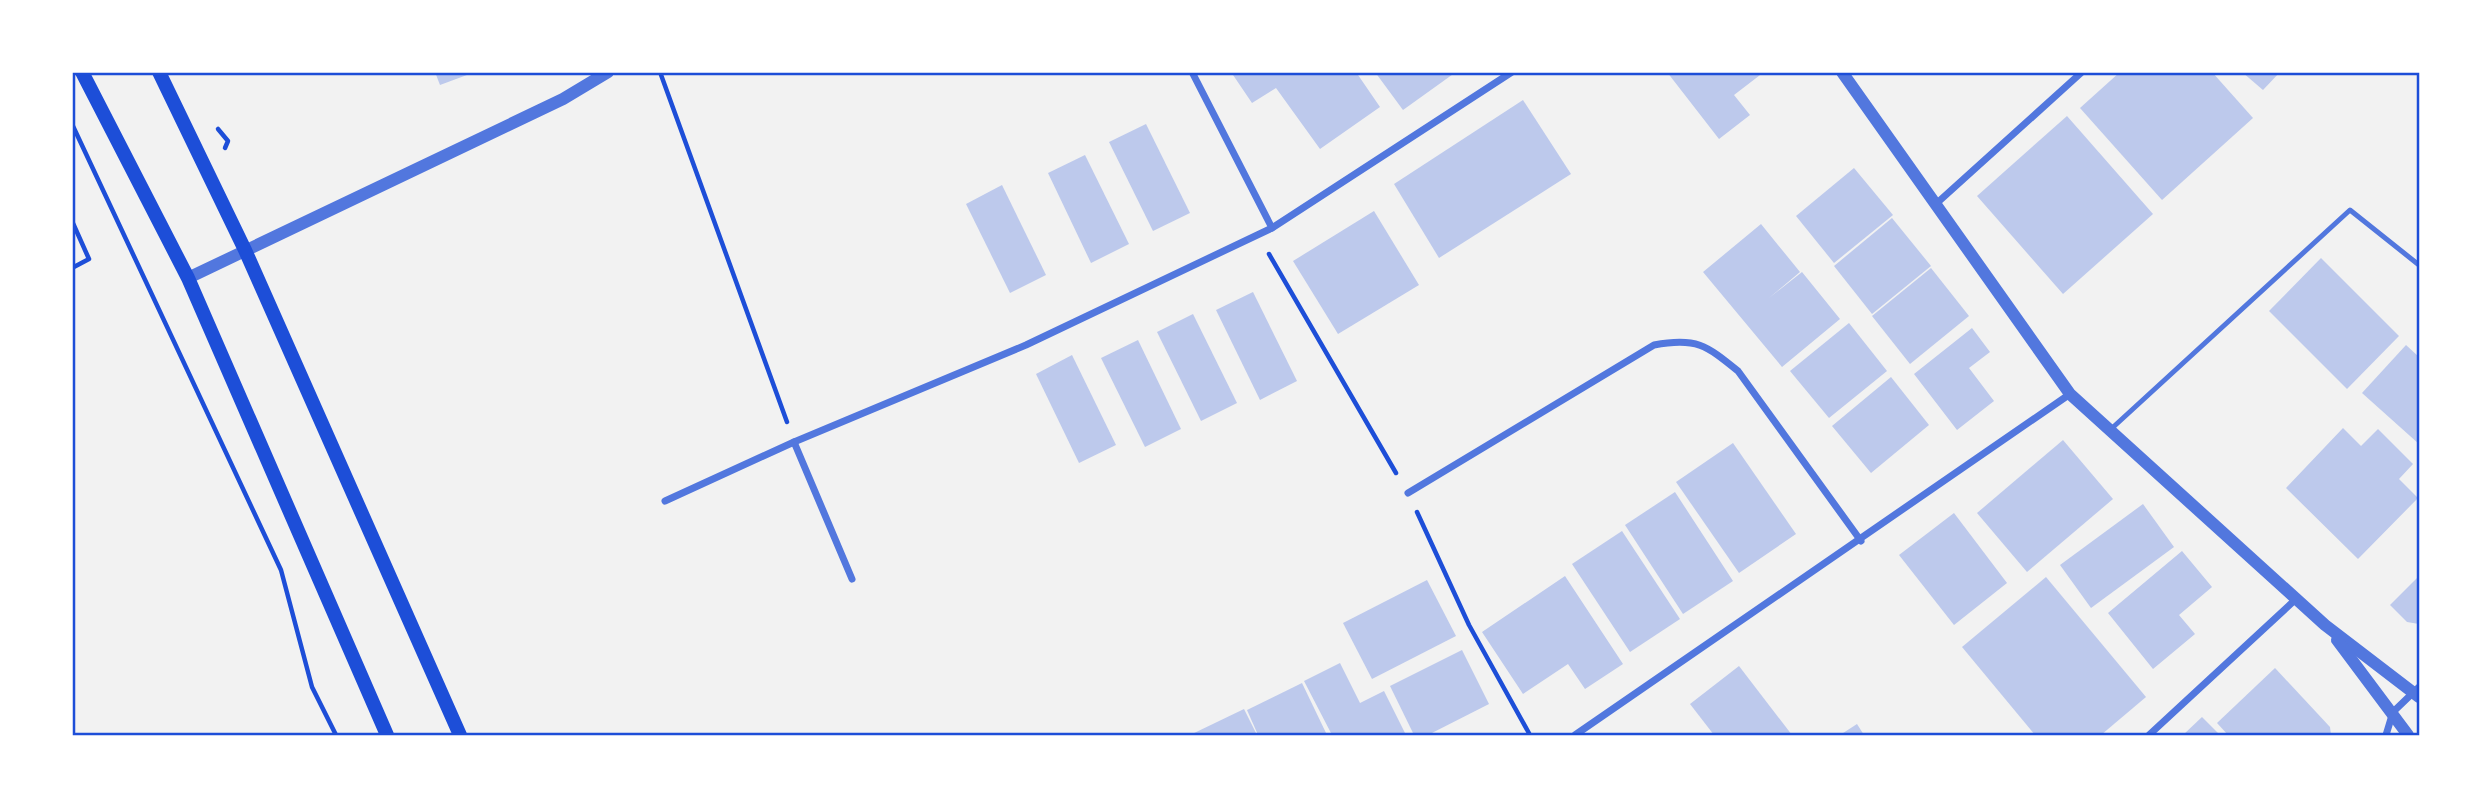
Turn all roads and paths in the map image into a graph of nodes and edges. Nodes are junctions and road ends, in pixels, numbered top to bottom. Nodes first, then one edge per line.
1 (82, 72) edge
2 (159, 72) edge
3 (608, 72) edge
4 (660, 72) edge
5 (1192, 72) edge
6 (1511, 72) edge
7 (1842, 72) edge
8 (2082, 72) edge
9 (72, 124) edge
10 (1937, 203) junction
11 (72, 221) edge
12 (1272, 228) junction
13 (1258, 235) junction
14 (245, 250) junction
15 (2419, 265) edge
16 (72, 268) edge
17 (188, 278) junction
18 (2070, 394) junction
19 (2110, 430) junction
20 (794, 442) junction
21 (1408, 493) junction
22 (665, 501) dead end
23 (1861, 541) junction
24 (852, 579) dead end
25 (2296, 599) junction
26 (2325, 625) junction
27 (2417, 692) edge
28 (2393, 712) junction
29 (336, 735) edge
30 (387, 735) edge
31 (460, 735) edge
32 (1530, 735) edge
33 (1575, 735) edge
34 (2149, 735) edge
35 (2386, 735) edge
36 (2408, 735) edge

1 - 17 main road
2 - 14 main road
3 - 14 street
4 - 20 path
5 - 12 street
6 - 12 street
7 - 10 street
8 - 10 street
9 - 29 path
10 - 18 street
11 - 16 path
12 - 13 street
13 - 20 street
13 - 21 path
14 - 17 street
14 - 31 main road
15 - 19 lane
17 - 30 main road
18 - 19 street
18 - 23 street
19 - 25 street
20 - 22 street
20 - 24 street
21 - 23 street
21 - 32 path
23 - 33 street
25 - 26 street
25 - 34 street
26 - 27 street
26 - 28 street
27 - 28 street
28 - 35 street
28 - 36 street

